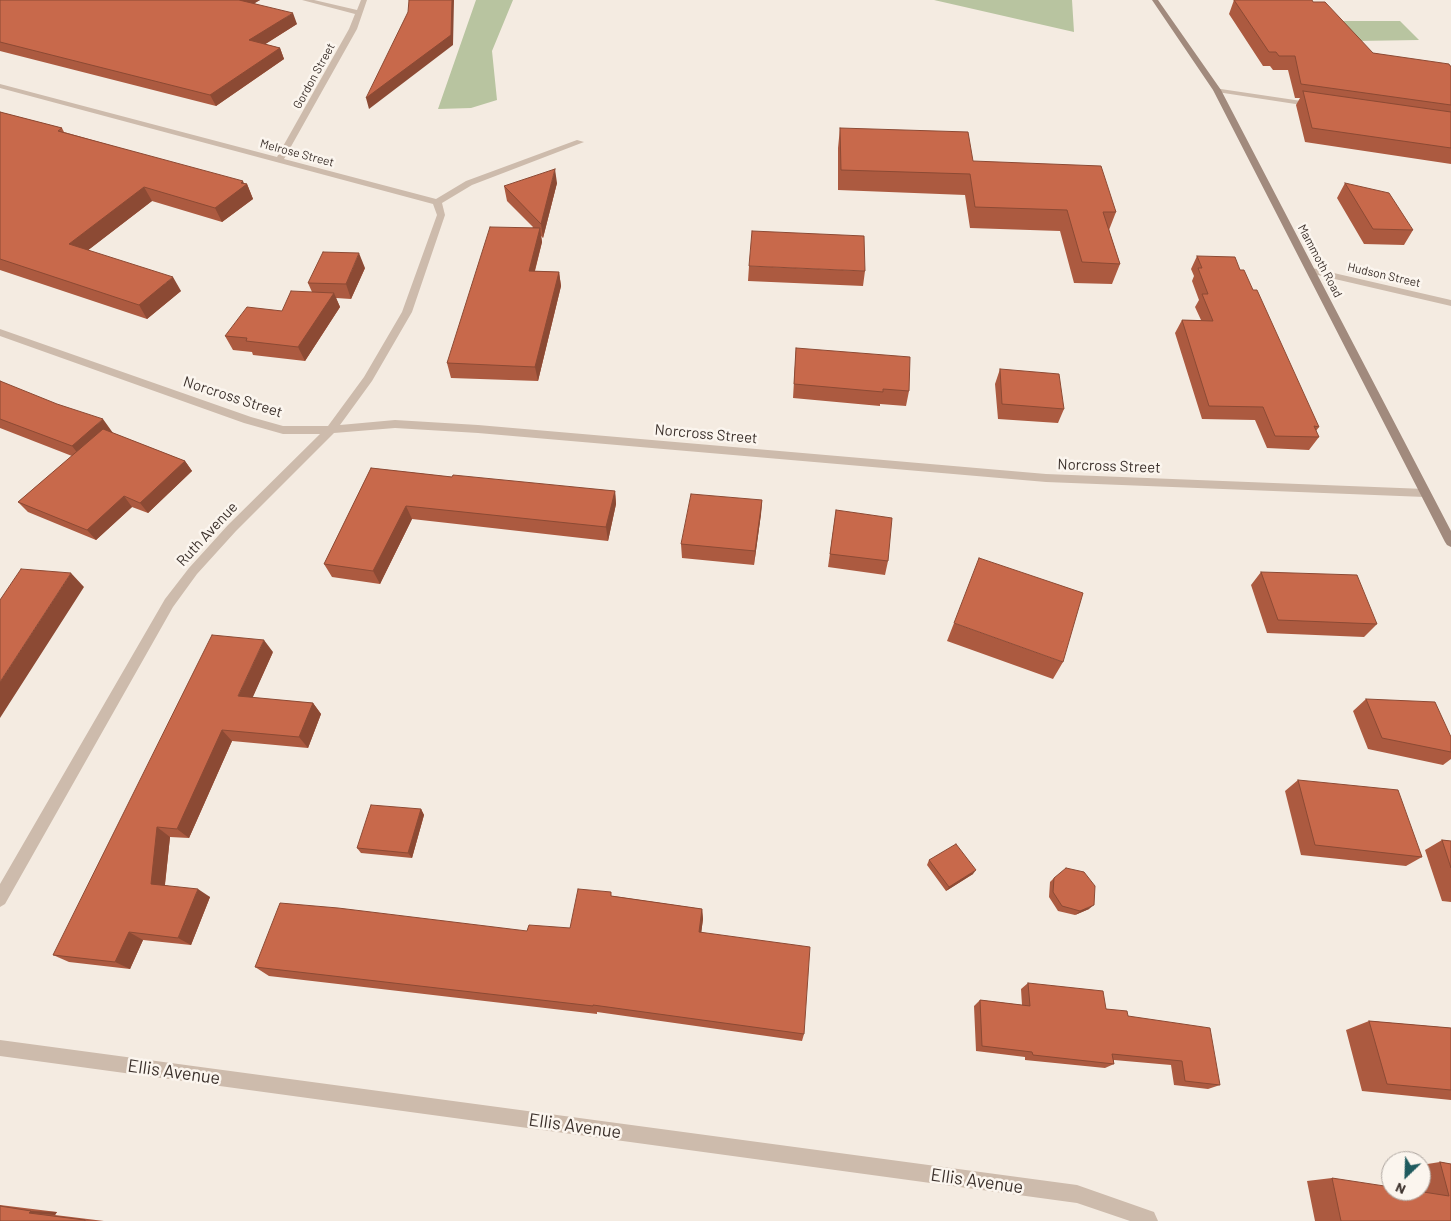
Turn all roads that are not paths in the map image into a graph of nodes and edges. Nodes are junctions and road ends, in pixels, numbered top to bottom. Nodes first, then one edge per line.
1 (304, 0) edge
2 (364, 0) edge
3 (1155, 0) edge
4 (360, 13) junction
5 (0, 86) edge
6 (1217, 90) junction
7 (1328, 107) edge
8 (580, 142) dead end
9 (279, 161) junction
10 (437, 202) junction
11 (1312, 271) junction
12 (1451, 303) edge
13 (1, 333) edge
14 (331, 429) junction
15 (1425, 493) junction
16 (1451, 542) edge
17 (0, 899) edge
18 (0, 1048) edge
19 (1149, 1219) edge

1 - 4 street
2 - 4 street, Gordon Street
3 - 6 main road, Mammoth Road
4 - 9 street, Gordon Street
5 - 9 street, Melrose Street
6 - 7 street
6 - 11 main road, Mammoth Road
8 - 10 street
9 - 10 street, Melrose Street
10 - 14 street, Ruth Avenue
11 - 12 street, Hudson Street
11 - 15 main road, Mammoth Road
13 - 14 street, Norcross Street
14 - 15 street, Norcross Street
14 - 17 street, Ruth Avenue
15 - 16 main road, Mammoth Road
18 - 19 street, Ellis Avenue

